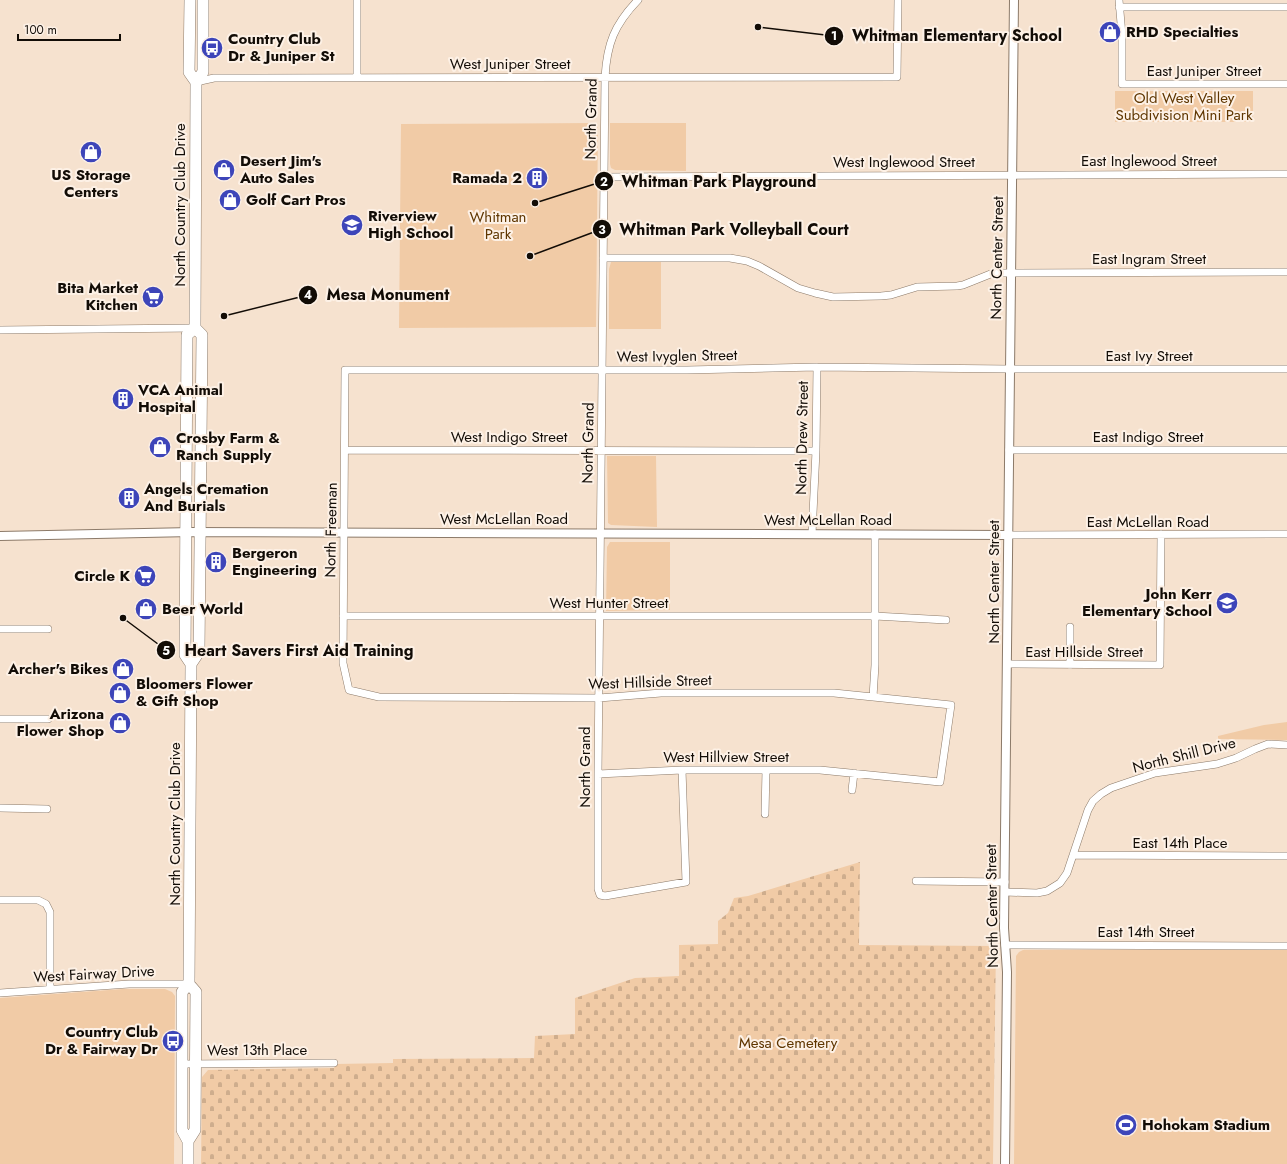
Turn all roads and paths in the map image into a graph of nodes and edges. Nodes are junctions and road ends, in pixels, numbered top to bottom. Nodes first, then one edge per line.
1 (190, 0) edge
2 (203, 0) edge
3 (357, 0) edge
4 (638, 0) edge
5 (898, 0) edge
6 (1014, 0) edge
7 (1119, 4) edge
8 (1287, 7) edge
9 (357, 77) junction
10 (605, 77) junction
11 (196, 82) junction
12 (1287, 84) edge
13 (1012, 174) junction
14 (1287, 174) edge
15 (603, 177) junction
16 (603, 258) junction
17 (1011, 272) junction
18 (1287, 272) edge
19 (195, 328) junction
20 (0, 330) edge
21 (817, 367) junction
22 (1010, 369) junction
23 (1287, 369) edge
24 (345, 370) joint
25 (602, 370) junction
26 (345, 450) junction
27 (601, 450) junction
28 (1009, 450) junction
29 (1287, 450) edge
30 (816, 451) junction
31 (200, 532) junction
32 (186, 533) junction
33 (344, 533) junction
34 (600, 533) junction
35 (812, 534) junction
36 (875, 534) junction
37 (1161, 534) junction
38 (1287, 534) edge
39 (1008, 535) junction
40 (0, 536) edge
41 (343, 616) junction
42 (600, 616) junction
43 (875, 616) junction
44 (946, 620) dead end
45 (1070, 627) dead end
46 (0, 629) edge
47 (48, 629) dead end
48 (191, 664) junction
49 (1008, 664) junction
50 (1070, 665) junction
51 (349, 690) joint
52 (873, 697) junction
53 (599, 698) junction
54 (0, 719) edge
55 (48, 719) dead end
56 (1287, 745) edge
57 (682, 770) junction
58 (766, 770) junction
59 (854, 772) junction
60 (598, 774) junction
61 (940, 782) joint
62 (852, 790) dead end
63 (0, 808) edge
64 (48, 809) dead end
65 (765, 814) dead end
66 (1073, 855) junction
67 (1287, 856) edge
68 (916, 881) dead end
69 (1005, 882) junction
70 (1005, 892) junction
71 (0, 900) edge
72 (1005, 945) junction
73 (1287, 946) edge
74 (189, 984) junction
75 (50, 989) junction
76 (0, 993) edge
77 (334, 1063) dead end
78 (181, 1064) junction
79 (196, 1064) junction
80 (188, 1141) junction
81 (188, 1164) edge
82 (1005, 1164) edge

1 - 11 main road, North Country Club Drive
2 - 11 main road, North Country Club Drive
3 - 9 street
4 - 10 street, North Grand
5 - 10 street, West Juniper Street
6 - 13 street, North Center Street
7 - 8 street
7 - 12 street, East Juniper Street
9 - 10 street, West Juniper Street
9 - 11 street, West Juniper Street
10 - 15 street, North Grand
11 - 19 main road, North Country Club Drive
13 - 14 street, East Inglewood Street
13 - 15 street, West Inglewood Street
13 - 17 street, North Center Street
15 - 16 street, North Grand
16 - 17 street, East Ingram Street
16 - 25 street, North Grand
17 - 18 street, East Ingram Street
17 - 22 street, North Center Street
19 - 20 street
19 - 31 main road, North Country Club Drive
19 - 32 main road, North Country Club Drive
21 - 22 street, West Ivyglen Street
21 - 25 street, West Ivyglen Street
21 - 30 street, North Drew Street
22 - 23 street, East Ivy Street
22 - 28 street, North Center Street
24 - 25 street, West Ivyglen Street
24 - 26 street, North Freeman
25 - 27 street, North Grand
26 - 27 street, West Indigo Street
26 - 33 street, North Freeman
27 - 30 street, West Indigo Street
27 - 34 street, North Grand
28 - 29 street, East Indigo Street
28 - 39 street, North Center Street
30 - 35 street, North Drew Street
31 - 32 street, West McLellan Road
31 - 33 street, West McLellan Road
31 - 48 main road, North Country Club Drive
32 - 40 street, West McLellan Road
32 - 48 main road, North Country Club Drive
33 - 34 street, West McLellan Road
33 - 41 street, North Freeman
34 - 35 street, West McLellan Road
34 - 42 street, North Grand
35 - 36 street, West McLellan Road
36 - 39 street, West McLellan Road
36 - 43 street
37 - 38 street, East McLellan Road
37 - 39 street, East McLellan Road
37 - 50 street, East Hillside Street
39 - 49 street, North Center Street
41 - 42 street, West Hunter Street
41 - 51 street, North Freeman
42 - 43 street, West Hunter Street
42 - 53 street, North Grand
43 - 44 street, West Hunter Street
43 - 52 street
45 - 50 street
46 - 47 street
48 - 74 main road, North Country Club Drive
49 - 50 street, East Hillside Street
49 - 69 street, North Center Street
51 - 53 street, West Hillside Street
52 - 53 street, West Hillside Street
52 - 61 street, West Hillside Street
53 - 60 street, North Grand
54 - 55 street
56 - 66 street, North Shill Drive
57 - 58 street, West Hillview Street
57 - 60 street, West Hillview Street
57 - 60 street, North Grand
58 - 59 street, West Hillview Street
58 - 65 street
59 - 61 street, West Hillview Street
59 - 62 street
63 - 64 street
66 - 67 street, East 14th Place
66 - 70 street, North Shill Drive
68 - 69 street
69 - 70 street, North Center Street
70 - 72 street, North Center Street
71 - 75 street
72 - 73 street, East 14th Street
72 - 82 street, North Center Street
74 - 75 street, West Fairway Drive
74 - 78 main road, North Country Club Drive
74 - 79 main road, North Country Club Drive
75 - 76 street, West Fairway Drive
77 - 79 street, West 13th Place
78 - 79 street, West 13th Place
78 - 80 main road, North Country Club Drive
79 - 80 main road, North Country Club Drive
80 - 81 main road, North Country Club Drive

